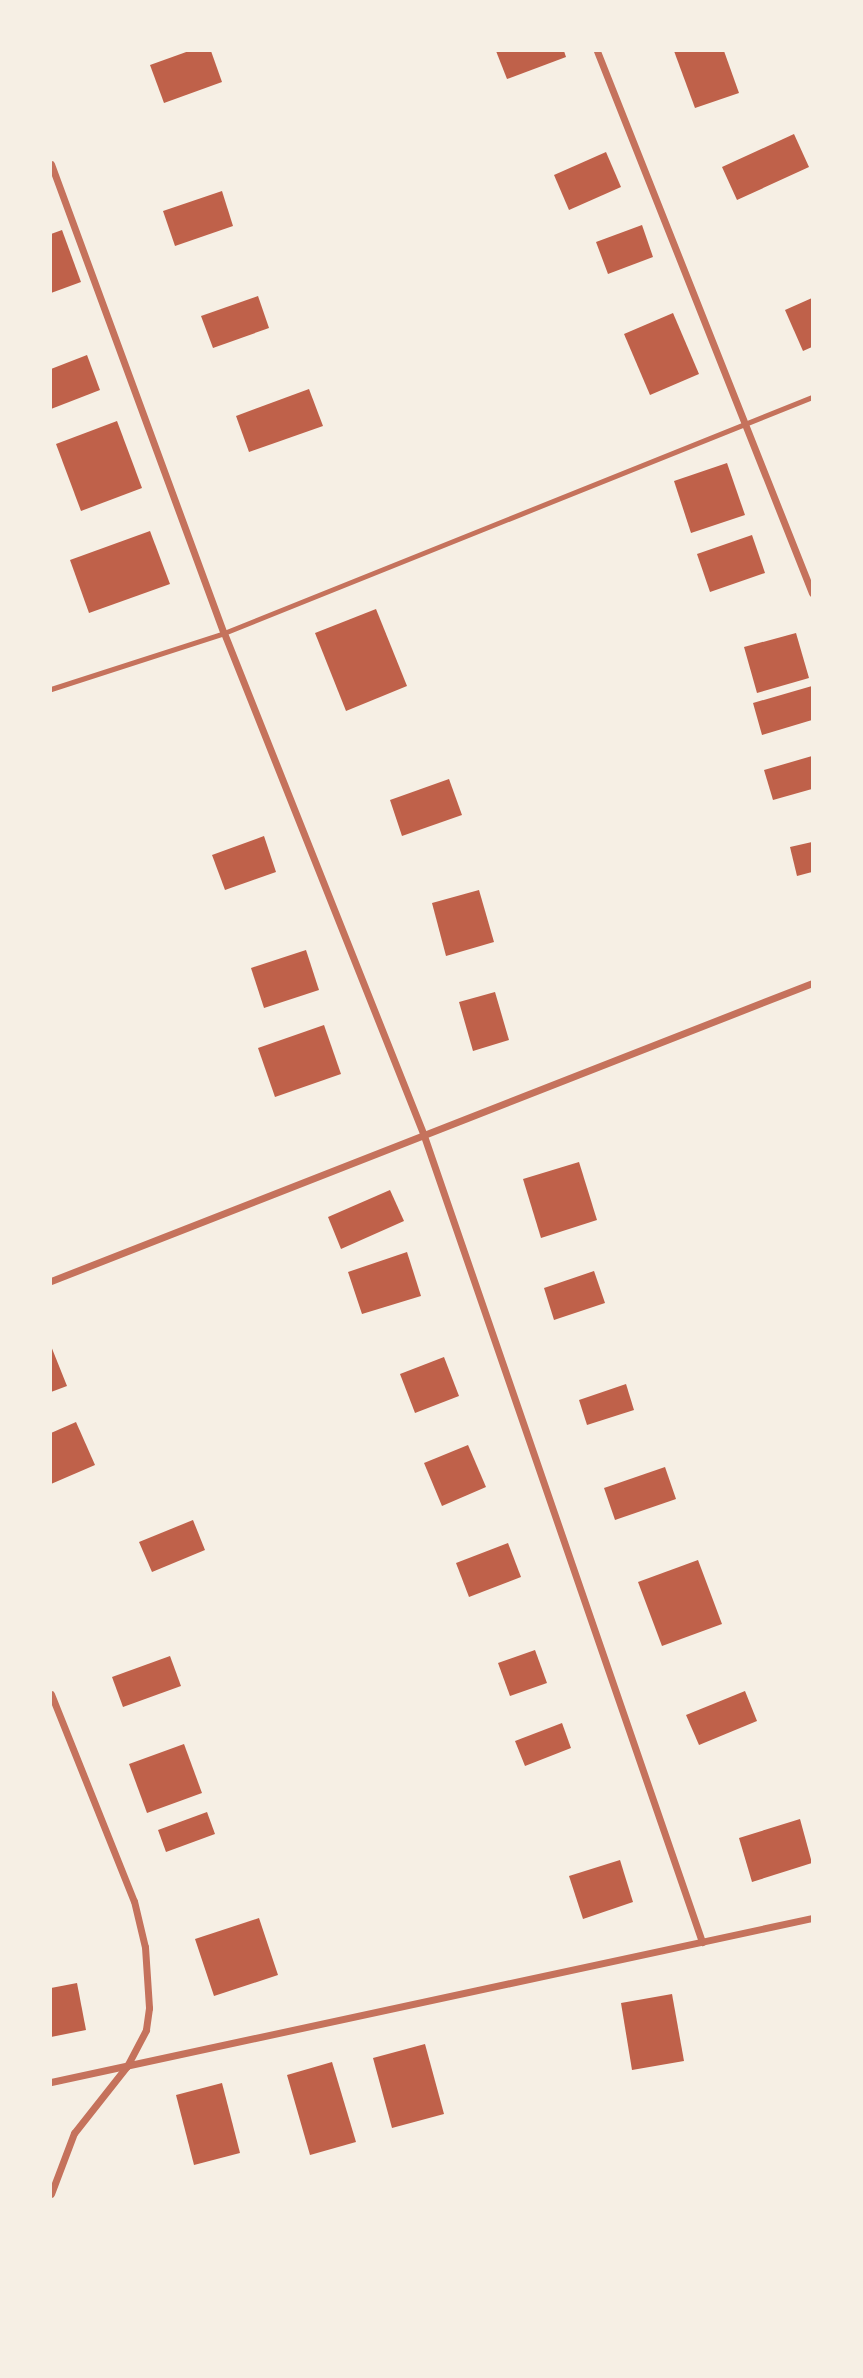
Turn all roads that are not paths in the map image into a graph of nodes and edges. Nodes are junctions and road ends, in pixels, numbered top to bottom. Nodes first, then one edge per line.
1 (597, 51) edge
2 (51, 164) edge
3 (812, 397) edge
4 (744, 427) junction
5 (812, 593) edge
6 (224, 633) junction
7 (51, 689) edge
8 (812, 983) edge
9 (423, 1133) junction
10 (51, 1282) edge
11 (51, 1694) edge
12 (812, 1918) edge
13 (702, 1942) junction
14 (127, 2066) junction
15 (51, 2082) edge
16 (51, 2194) edge

1 - 4 street
2 - 6 street
3 - 4 lane
4 - 5 street
4 - 6 lane
6 - 7 lane
6 - 9 street
8 - 9 street
9 - 10 street
9 - 13 street
11 - 14 street
12 - 13 street
13 - 14 street
14 - 15 street
14 - 16 street

